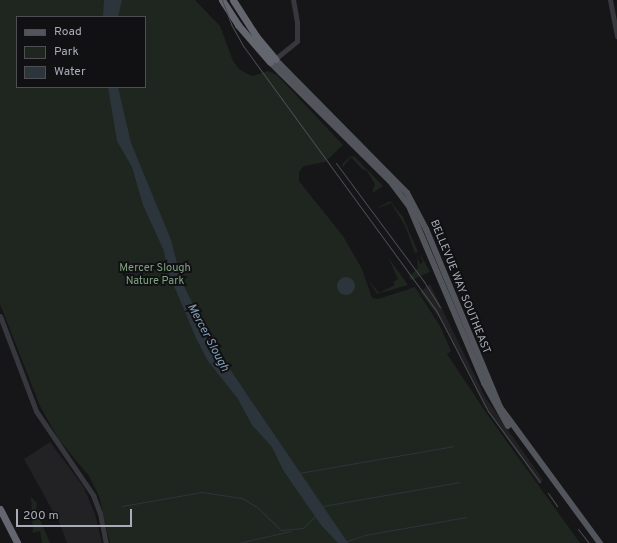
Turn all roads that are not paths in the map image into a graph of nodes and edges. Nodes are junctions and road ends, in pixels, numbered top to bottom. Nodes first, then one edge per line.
1 (234, 0) edge
2 (293, 0) edge
3 (610, 0) edge
4 (223, 2) edge
5 (617, 36) edge
6 (273, 61) junction
7 (355, 142) junction
8 (438, 275) junction
9 (449, 287) junction
10 (0, 316) edge
11 (0, 509) edge
12 (17, 543) edge
13 (106, 543) edge
14 (595, 543) edge
15 (600, 543) edge

1 - 6 highway
2 - 6 street
3 - 5 street
4 - 6 highway
6 - 7 main road, BELLEVUE WAY SOUTHEAST
6 - 7 main road, BELLEVUE WAY SOUTHEAST
7 - 8 main road, BELLEVUE WAY SOUTHEAST
7 - 9 main road, BELLEVUE WAY SOUTHEAST
8 - 9 main road
8 - 14 main road, BELLEVUE WAY SOUTHEAST
9 - 15 main road, BELLEVUE WAY SOUTHEAST
10 - 13 street
11 - 12 highway

